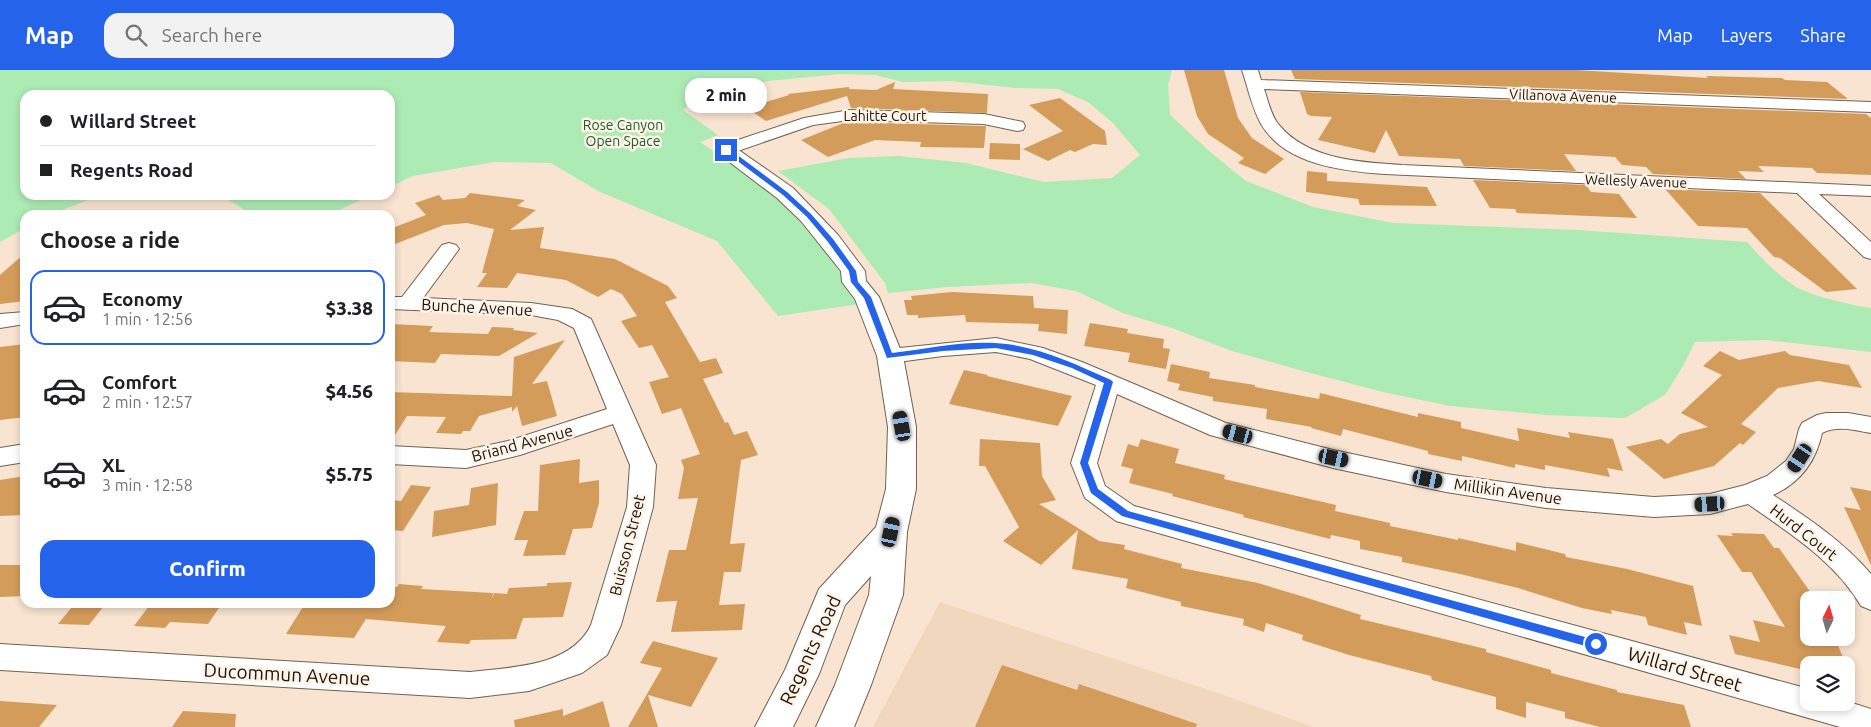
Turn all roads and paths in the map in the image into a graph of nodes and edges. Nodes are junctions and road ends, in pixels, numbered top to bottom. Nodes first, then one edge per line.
1 (1253, 77) edge
2 (1871, 108) edge
3 (1017, 126) dead end
4 (726, 150) joint
5 (1802, 188) junction
6 (1871, 191) edge
7 (449, 249) dead end
8 (1871, 253) edge
9 (399, 303) edge
10 (564, 314) joint
11 (20, 319) edge
12 (0, 322) edge
13 (890, 356) junction
14 (1109, 382) junction
15 (621, 413) junction
16 (1871, 425) edge
17 (20, 454) edge
18 (395, 455) edge
19 (0, 456) edge
20 (1752, 493) junction
21 (891, 532) junction
22 (1871, 598) edge
23 (0, 657) edge
24 (571, 664) joint
25 (1871, 723) edge
26 (774, 727) edge
27 (835, 727) edge

1 - 2 street, Villanova Avenue
1 - 5 street, Wellesly Avenue
3 - 4 street, Lahitte Court
4 - 13 street, Regents Road
5 - 6 street, Wellesly Avenue
5 - 8 street
7 - 9 street
9 - 10 street, Bunche Avenue
10 - 15 street, Buisson Street
11 - 12 street
13 - 14 street, Millikin Avenue
13 - 21 street, Regents Road
14 - 20 street, Millikin Avenue
14 - 25 street, Willard Street
15 - 18 street, Briand Avenue
15 - 24 street, Buisson Street
16 - 20 street, Millikin Avenue
17 - 19 street
20 - 22 street, Hurd Court
21 - 26 street, Regents Road
21 - 27 street, Regents Road
23 - 24 street, Ducommun Avenue

